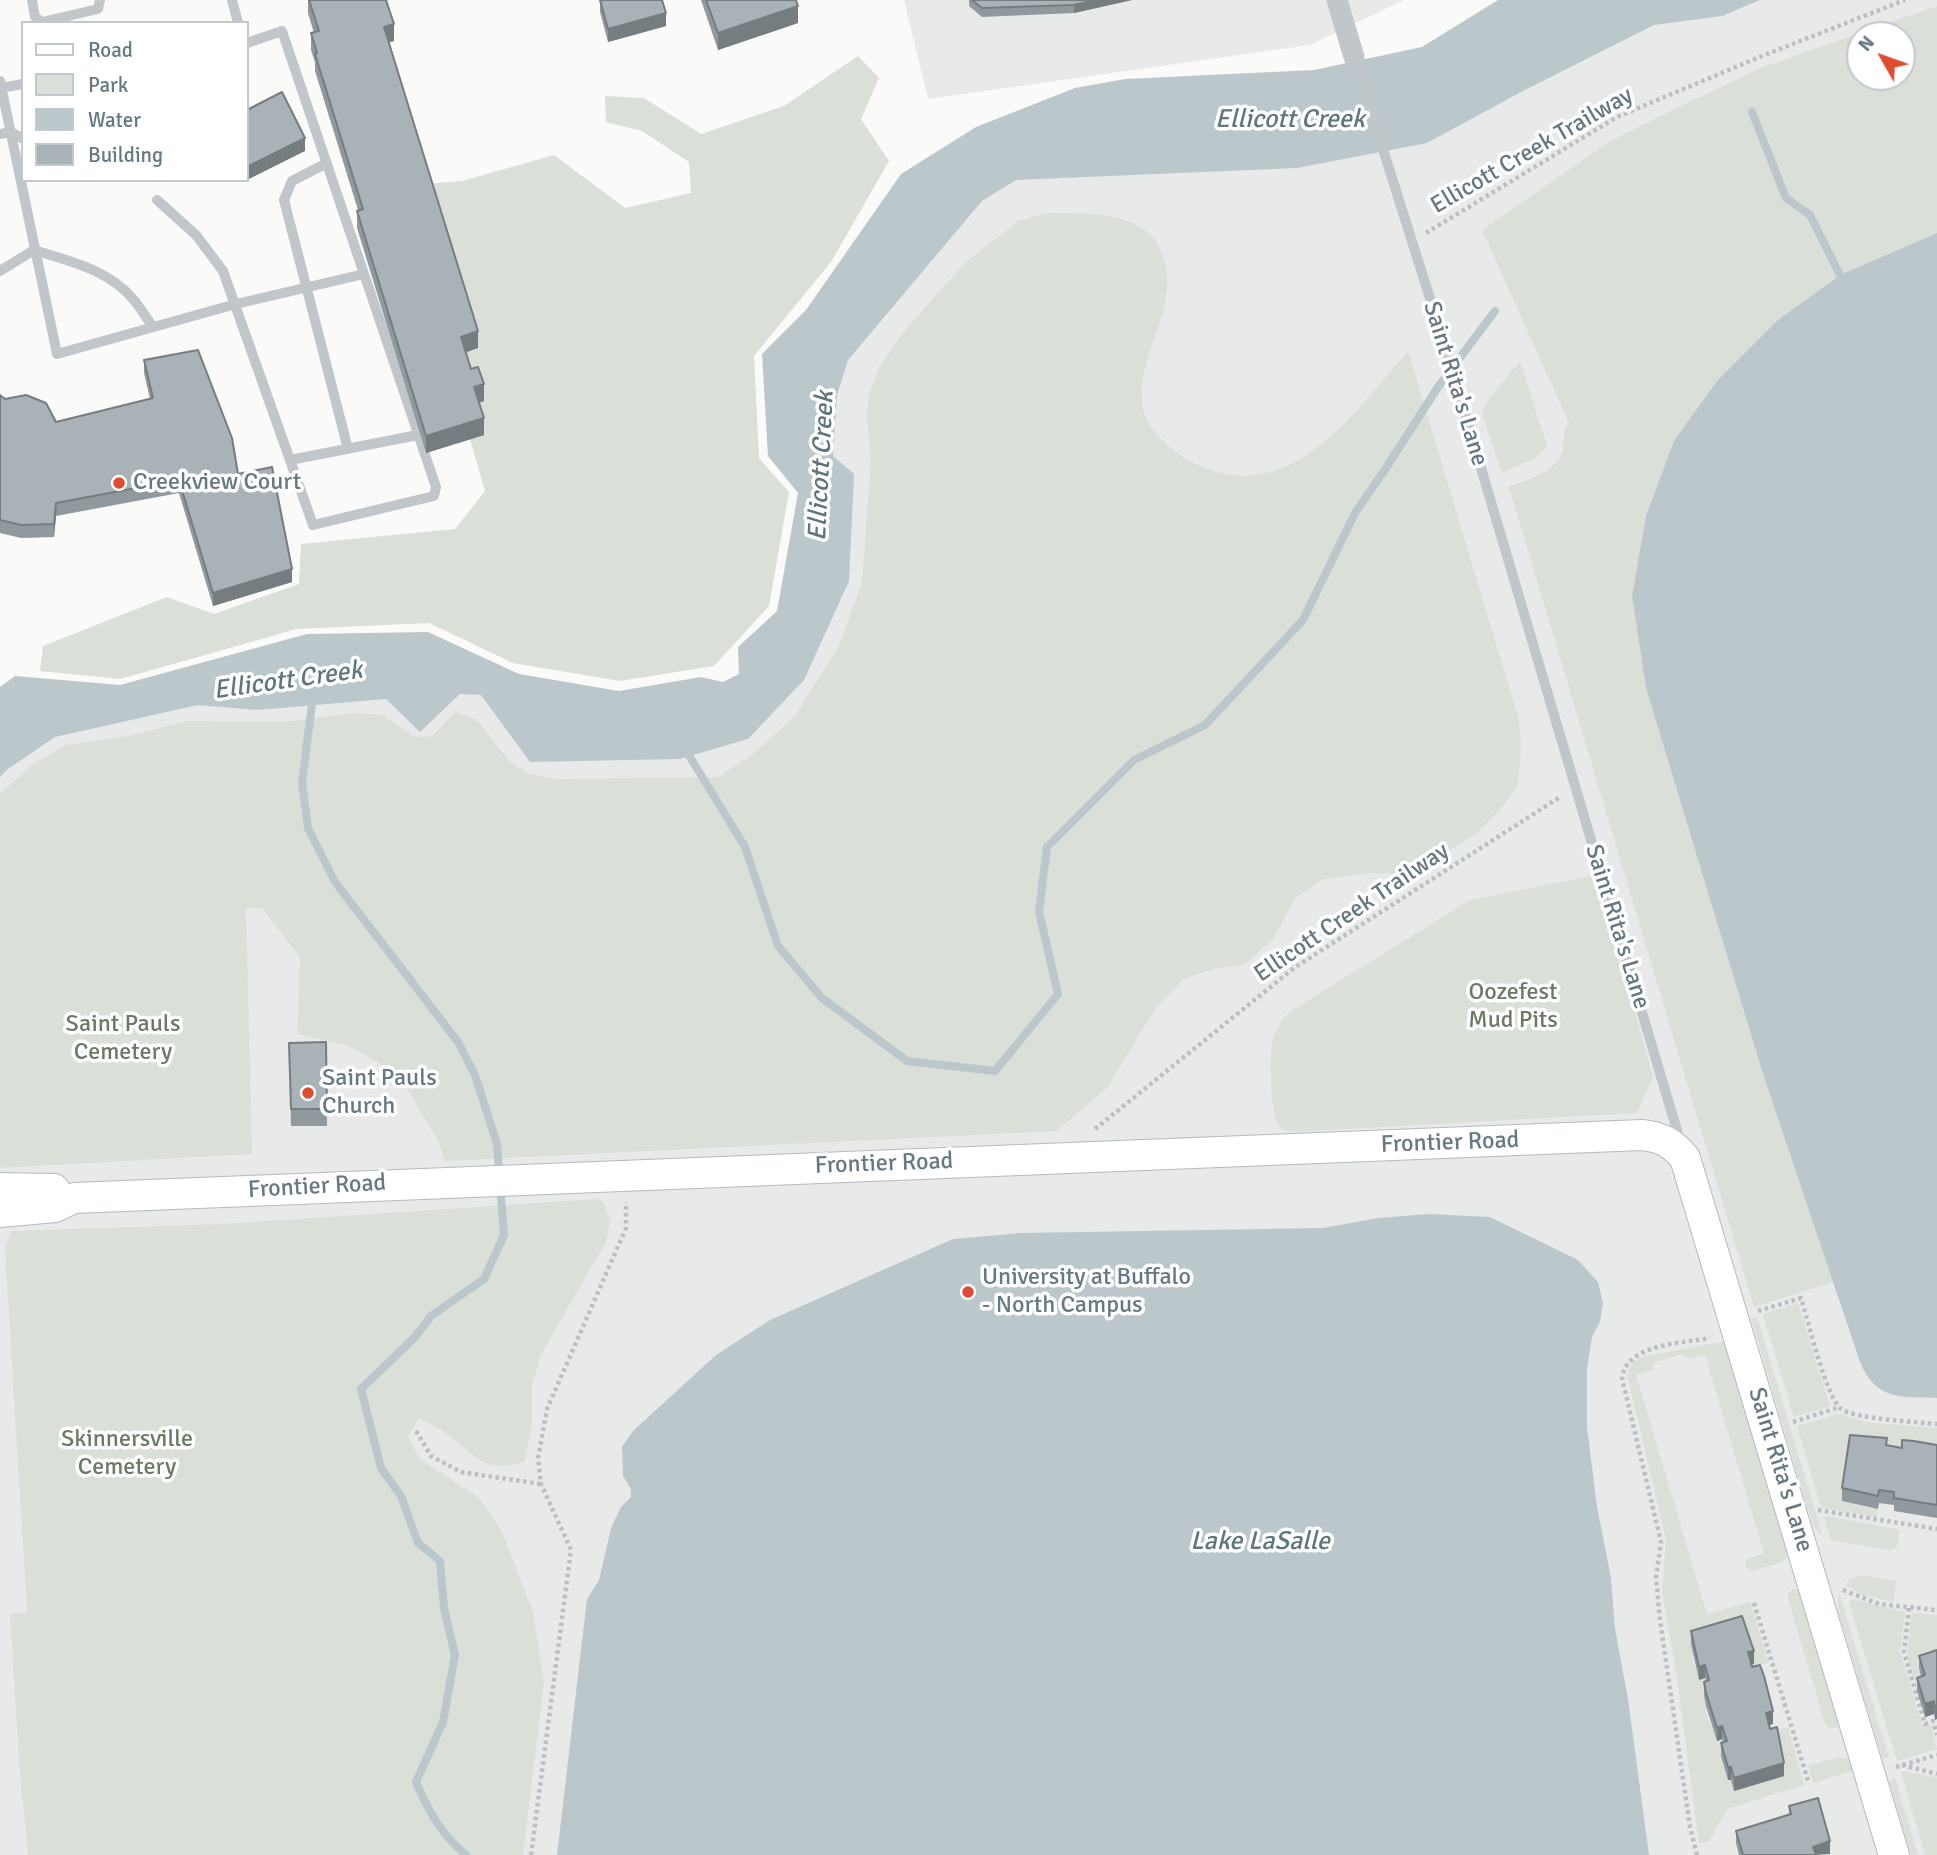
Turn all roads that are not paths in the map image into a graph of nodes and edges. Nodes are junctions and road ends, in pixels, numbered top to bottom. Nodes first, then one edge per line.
1 (32, 0) edge
2 (100, 0) edge
3 (232, 0) edge
4 (1337, 0) edge
5 (41, 21) edge
6 (46, 21) edge
7 (237, 21) edge
8 (248, 43) edge
9 (1354, 57) joint
10 (21, 84) edge
11 (1, 86) edge
12 (5, 133) edge
13 (327, 163) junction
14 (157, 200) dead end
15 (34, 250) junction
16 (0, 271) edge
17 (364, 274) junction
18 (306, 288) junction
19 (236, 304) junction
20 (153, 327) junction
21 (418, 435) junction
22 (348, 449) junction
23 (290, 460) junction
24 (1685, 1158) junction
25 (0, 1188) edge
26 (74, 1198) junction
27 (0, 1212) edge
28 (1895, 1855) edge

1 - 5 lane
2 - 6 lane
3 - 7 lane
4 - 9 street, Saint Rita's Lane
8 - 13 lane
9 - 24 lane, Saint Rita's Lane
10 - 11 lane
11 - 12 lane
12 - 15 lane
13 - 17 lane
13 - 18 lane
14 - 19 lane
15 - 16 lane
15 - 20 lane
15 - 20 lane
17 - 18 lane
17 - 21 lane
18 - 19 lane
18 - 22 lane
19 - 20 lane
19 - 23 lane
21 - 22 lane
21 - 23 lane
22 - 23 lane
24 - 26 street, Frontier Road
24 - 28 street, Saint Rita's Lane
25 - 26 street, Frontier Road
26 - 27 street, Frontier Road

